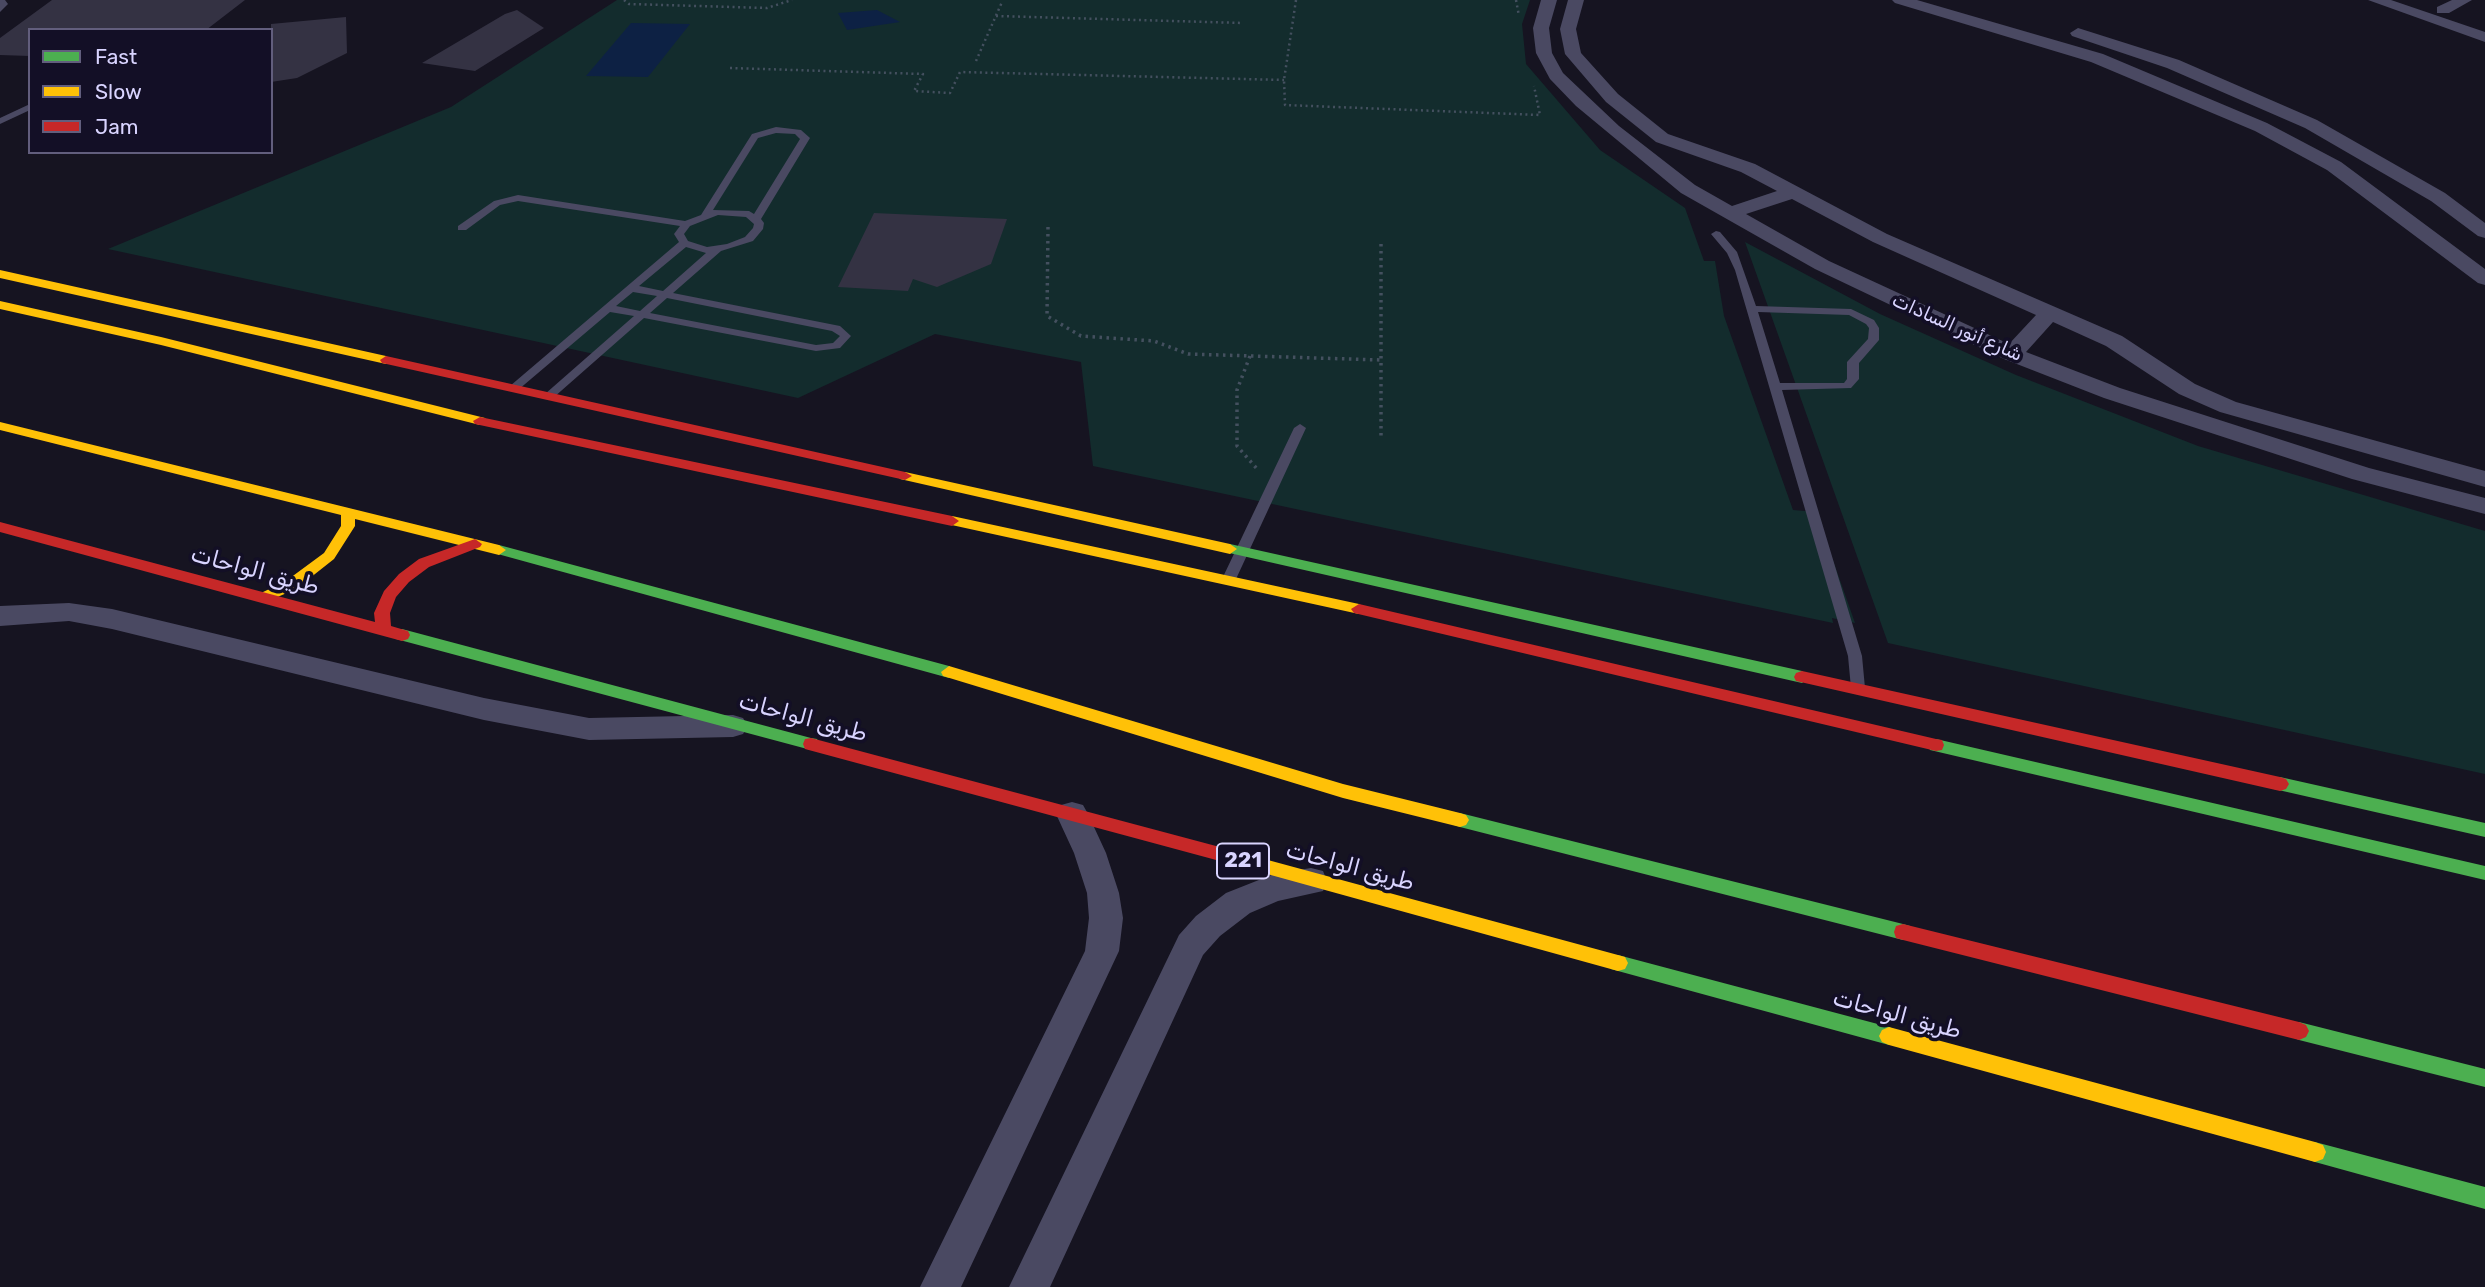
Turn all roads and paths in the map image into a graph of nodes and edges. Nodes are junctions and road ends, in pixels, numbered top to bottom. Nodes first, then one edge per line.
1 (1, 0) edge
2 (624, 0) edge
3 (792, 0) edge
4 (1296, 0) edge
5 (1516, 0) edge
6 (1549, 0) edge
7 (1576, 0) edge
8 (1900, 0) edge
9 (1963, 0) edge
10 (2376, 0) edge
11 (2416, 0) edge
12 (2464, 0) edge
13 (1002, 2) dead end
14 (2395, 7) junction
15 (0, 10) edge
16 (1998, 10) dead end
17 (2443, 10) junction
18 (996, 16) junction
19 (1243, 23) dead end
20 (2485, 24) edge
21 (1521, 26) dead end
22 (2060, 28) dead end
23 (2485, 37) edge
24 (976, 61) dead end
25 (730, 68) dead end
26 (1532, 76) dead end
27 (1284, 80) junction
28 (28, 108) edge
29 (0, 113) edge
30 (13, 115) junction
31 (28, 118) edge
32 (0, 121) edge
33 (1793, 192) junction
34 (1729, 213) junction
35 (706, 214) junction
36 (756, 219) junction
37 (686, 224) junction
38 (462, 228) dead end
39 (1048, 228) dead end
40 (2485, 232) edge
41 (1716, 234) dead end
42 (684, 243) junction
43 (1381, 244) dead end
44 (717, 249) junction
45 (2485, 252) edge
46 (2462, 260) junction
47 (0, 274) edge
48 (2485, 279) edge
49 (631, 288) junction
50 (665, 295) junction
51 (0, 304) edge
52 (608, 308) junction
53 (1751, 309) junction
54 (643, 314) junction
55 (2049, 314) junction
56 (2012, 354) junction
57 (1250, 356) junction
58 (1381, 360) junction
59 (1775, 387) junction
60 (514, 388) junction
61 (549, 396) junction
62 (477, 420) junction
63 (0, 426) edge
64 (1300, 428) dead end
65 (512, 429) junction
66 (1381, 437) dead end
67 (2485, 479) edge
68 (1270, 491) junction
69 (2485, 506) edge
70 (348, 513) junction
71 (0, 527) edge
72 (475, 544) junction
73 (1242, 550) junction
74 (1229, 579) junction
75 (266, 597) junction
76 (0, 616) edge
77 (383, 629) junction
78 (1858, 688) junction
79 (744, 726) junction
80 (1072, 814) junction
81 (2485, 830) edge
82 (2485, 873) edge
83 (1314, 881) junction
84 (2485, 1078) edge
85 (2485, 1198) edge
86 (940, 1287) edge
87 (1029, 1287) edge

1 - 15 lane
2 - 3 path
4 - 27 path
5 - 21 path
6 - 34 street, شارع أنور السادات
7 - 33 street
8 - 46 street
9 - 16 street
10 - 14 street
11 - 14 street
11 - 17 street
12 - 17 street
13 - 18 path
14 - 23 street
17 - 20 street
18 - 19 path
18 - 24 path
22 - 40 street
25 - 27 path
26 - 27 path
28 - 30 lane
29 - 30 lane
30 - 31 lane
30 - 32 lane
33 - 34 street
33 - 55 street
34 - 56 street, شارع أنور السادات
35 - 36 lane
35 - 36 lane
35 - 37 lane
36 - 44 lane
37 - 38 lane
37 - 42 lane
39 - 57 path
41 - 53 lane
42 - 44 lane
42 - 49 lane
43 - 58 path
44 - 50 lane
45 - 46 street
46 - 48 street
47 - 60 main road
49 - 50 lane
49 - 52 lane
50 - 54 lane
50 - 54 lane
51 - 62 main road
52 - 54 lane
52 - 60 lane
53 - 59 lane
53 - 59 lane
54 - 61 lane
55 - 56 street
55 - 67 street
56 - 69 street, شارع أنور السادات
57 - 58 path
57 - 68 path
58 - 66 path
59 - 78 lane
60 - 61 main road
60 - 62 main road
61 - 65 main road
61 - 73 main road
62 - 65 main road
63 - 70 main road
64 - 68 lane
65 - 74 main road
68 - 73 lane
70 - 72 main road
70 - 75 main road
71 - 75 main road, طريق الواحات / 221
72 - 77 main road
72 - 84 main road
73 - 74 lane
73 - 78 main road
74 - 82 main road
75 - 77 main road, طريق الواحات / 221
76 - 79 street
77 - 79 main road, طريق الواحات / 221
78 - 81 main road
79 - 80 main road, طريق الواحات / 221
80 - 83 main road, طريق الواحات / 221
80 - 86 street
83 - 85 main road, طريق الواحات / 221
83 - 87 street

